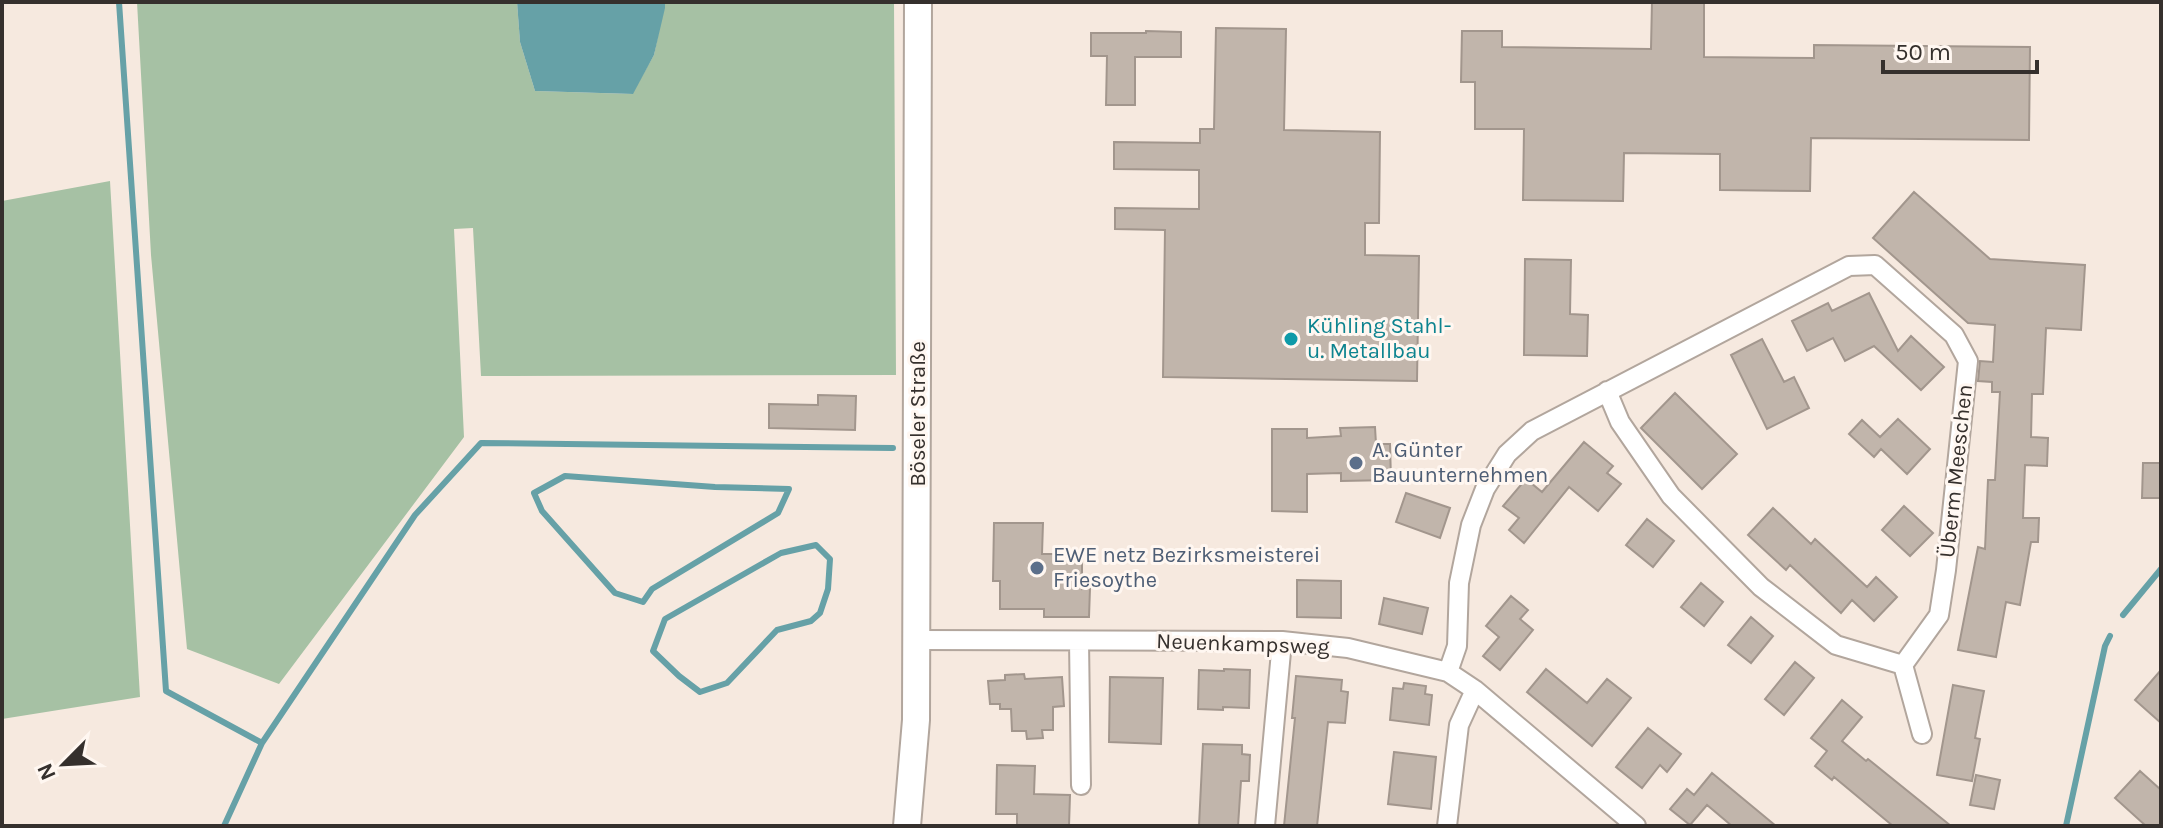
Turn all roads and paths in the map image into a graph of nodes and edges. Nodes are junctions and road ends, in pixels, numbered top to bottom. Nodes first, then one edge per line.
1 (918, 2) edge
2 (1607, 391) junction
3 (916, 640) junction
4 (1079, 641) junction
5 (1282, 641) junction
6 (1903, 665) junction
7 (1448, 672) junction
8 (1475, 690) junction
9 (1922, 734) dead end
10 (1081, 785) dead end
11 (907, 826) edge
12 (1265, 826) edge
13 (1447, 826) edge
14 (1636, 826) edge

1 - 3 main road, Böseler Straße
2 - 6 street
2 - 6 street, Überm Meeschen
2 - 7 street, Überm Meeschen
3 - 4 street, Neuenkampsweg
3 - 11 main road, Böseler Straße
4 - 5 street, Neuenkampsweg
4 - 10 street
5 - 7 street, Neuenkampsweg
5 - 12 street
6 - 9 street
7 - 8 street, Neuenkampsweg
8 - 13 street
8 - 14 street, Neuenkampsweg

